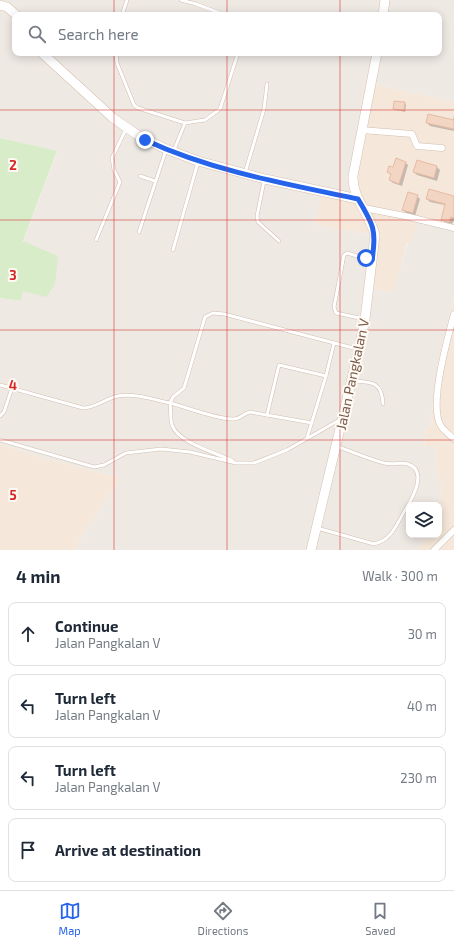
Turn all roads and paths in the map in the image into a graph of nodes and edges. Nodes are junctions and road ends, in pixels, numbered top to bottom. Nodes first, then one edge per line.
1 (127, 0) edge
2 (181, 0) edge
3 (385, 0) edge
4 (197, 2) edge
5 (0, 5) edge
6 (13, 12) edge
7 (123, 12) edge
8 (219, 12) edge
9 (383, 12) edge
10 (45, 56) edge
11 (116, 56) edge
12 (237, 56) edge
13 (376, 56) edge
14 (267, 84) dead end
15 (184, 123) junction
16 (126, 128) junction
17 (361, 130) junction
18 (442, 148) dead end
19 (169, 151) junction
20 (198, 161) junction
21 (245, 173) junction
22 (140, 176) dead end
23 (265, 179) junction
24 (155, 181) junction
25 (358, 199) junction
26 (364, 208) junction
27 (454, 228) edge
28 (139, 232) dead end
29 (96, 240) dead end
30 (279, 241) dead end
31 (173, 250) dead end
32 (372, 260) junction
33 (454, 314) edge
34 (365, 319) junction
35 (452, 329) edge
36 (334, 343) junction
37 (359, 349) junction
38 (326, 376) junction
39 (352, 381) junction
40 (0, 385) edge
41 (12, 388) junction
42 (170, 403) junction
43 (383, 404) dead end
44 (267, 415) junction
45 (0, 416) edge
46 (343, 418) junction
47 (312, 423) junction
48 (307, 438) junction
49 (454, 439) edge
50 (0, 440) edge
51 (336, 447) junction
52 (236, 463) junction
53 (316, 528) junction
54 (454, 530) edge
55 (311, 550) edge
56 (434, 550) edge

1 - 7 lane
2 - 4 lane
3 - 9 street
4 - 8 lane
5 - 6 street
10 - 16 street
11 - 15 lane
12 - 15 lane
13 - 17 street, Jalan Pangkalan V
14 - 21 lane
15 - 19 lane
16 - 19 street
16 - 29 lane
17 - 18 street
17 - 25 street, Jalan Pangkalan V
19 - 20 street
19 - 24 lane
20 - 21 street
20 - 31 lane
21 - 23 street
22 - 24 lane
23 - 25 street
23 - 30 lane
24 - 28 lane
25 - 26 street, Jalan Pangkalan V
26 - 27 street
26 - 32 street, Jalan Pangkalan V
32 - 34 street, Jalan Pangkalan V
32 - 34 lane
33 - 35 street
34 - 37 street, Jalan Pangkalan V
35 - 49 street
36 - 37 lane
36 - 38 lane
36 - 42 lane
37 - 39 street, Jalan Pangkalan V
38 - 44 lane
38 - 47 lane
39 - 43 lane
39 - 46 street, Jalan Pangkalan V
40 - 41 lane
41 - 42 lane
41 - 45 lane
42 - 44 lane
42 - 52 lane
44 - 47 lane
46 - 48 lane
46 - 51 street, Jalan Pangkalan V
47 - 48 lane
48 - 52 lane
50 - 52 lane
51 - 53 street, Jalan Pangkalan V
51 - 53 lane
53 - 55 street, Jalan Pangkalan V
54 - 56 street

